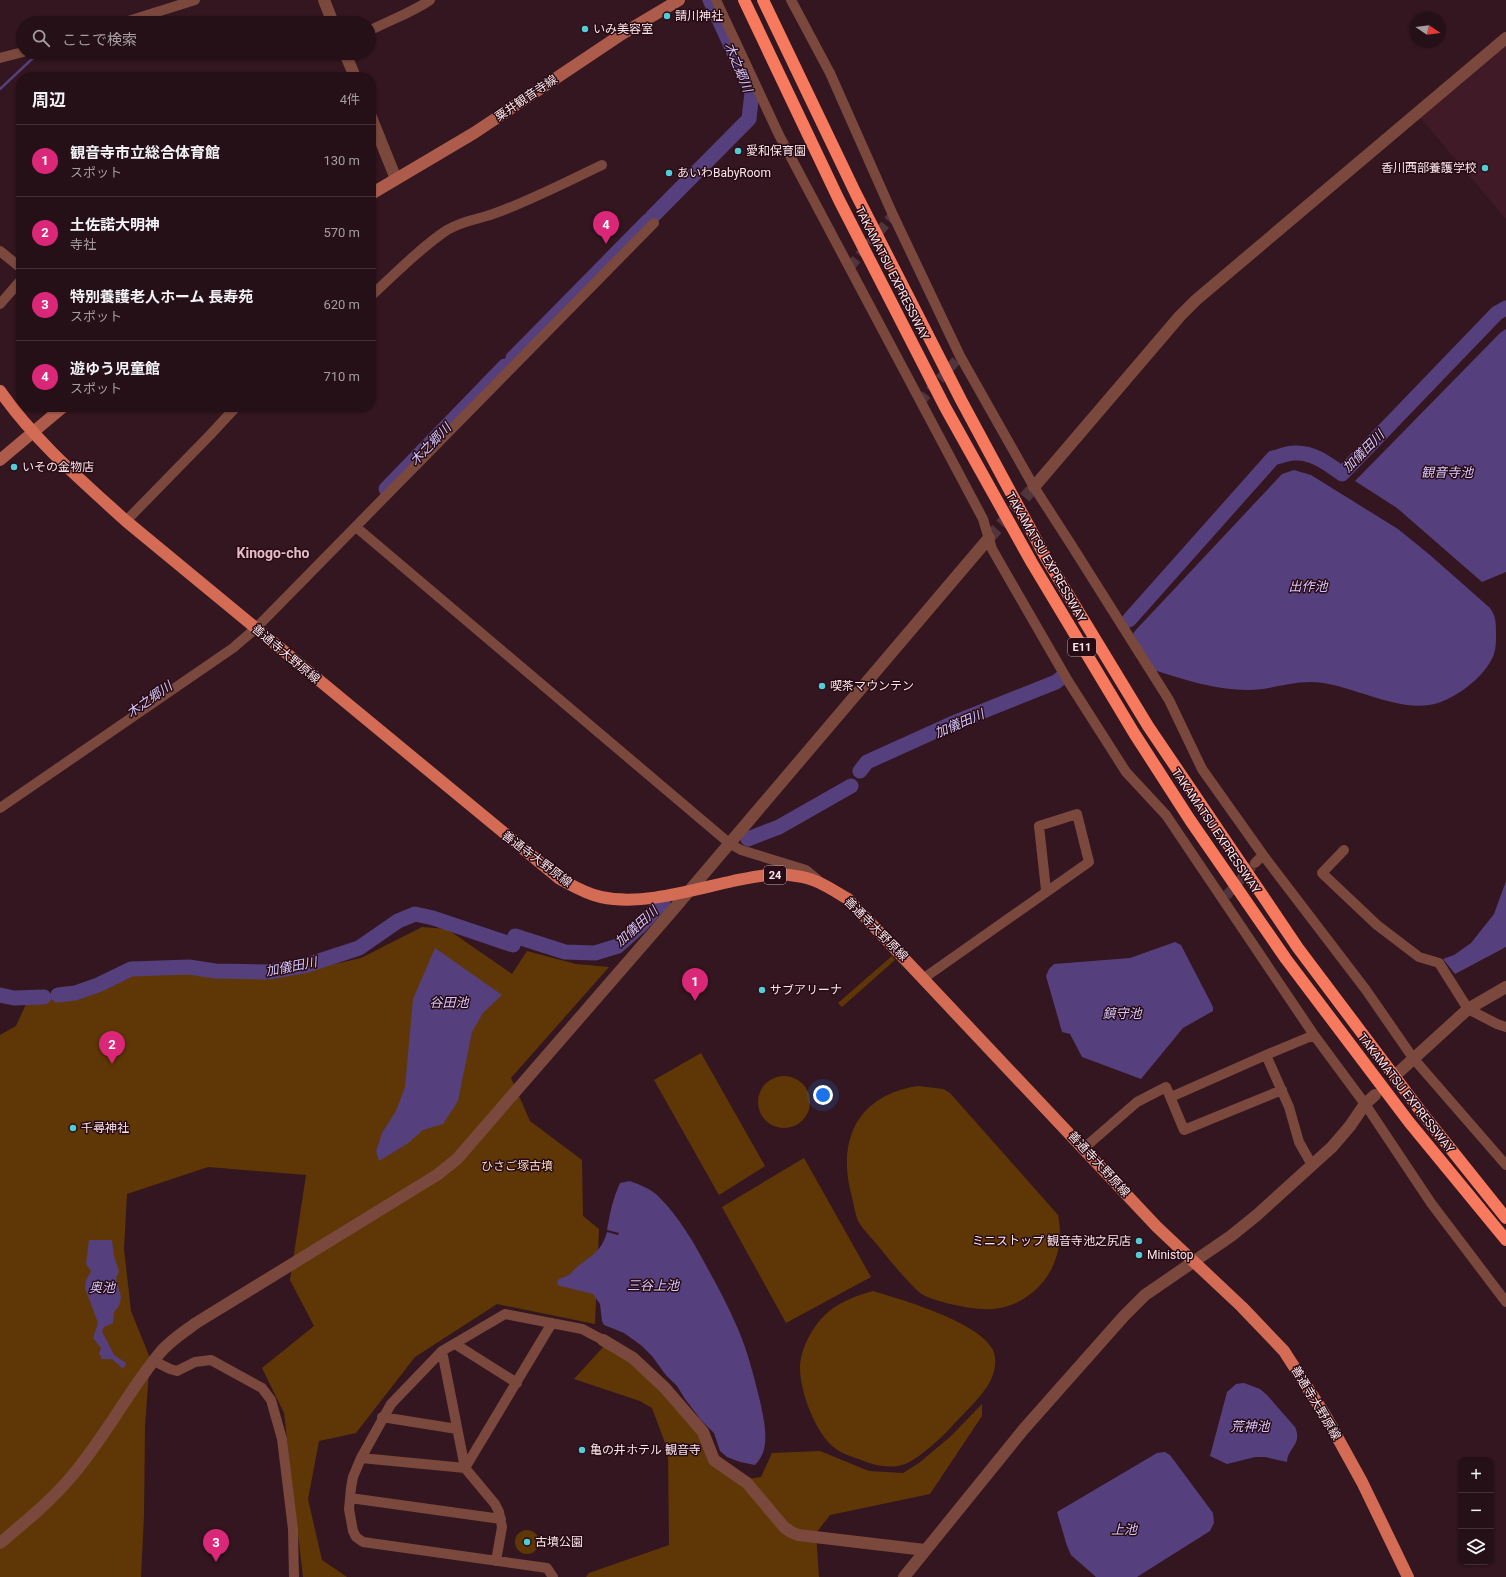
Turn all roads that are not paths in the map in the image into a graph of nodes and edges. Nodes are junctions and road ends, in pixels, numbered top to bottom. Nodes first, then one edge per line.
1 (195, 0) edge
2 (324, 0) edge
3 (430, 0) edge
4 (679, 0) edge
5 (716, 0) edge
6 (744, 0) edge
7 (763, 0) edge
8 (791, 0) edge
9 (144, 16) edge
10 (330, 16) edge
11 (376, 27) edge
12 (1506, 38) edge
13 (16, 54) edge
14 (0, 58) edge
15 (348, 60) edge
16 (353, 72) edge
17 (376, 129) edge
18 (602, 165) dead end
19 (396, 179) junction
20 (376, 191) edge
21 (654, 223) dead end
22 (0, 251) edge
23 (16, 264) edge
24 (16, 286) edge
25 (376, 292) edge
26 (0, 304) edge
27 (0, 391) edge
28 (16, 410) edge
29 (17, 412) edge
30 (57, 412) edge
31 (232, 412) edge
32 (34, 432) junction
33 (0, 460) edge
34 (1034, 487) junction
35 (126, 521) junction
36 (356, 527) junction
37 (989, 538) junction
38 (256, 628) junction
39 (0, 808) edge
40 (729, 843) junction
41 (1344, 850) dead end
42 (1263, 855) junction
43 (1255, 864) tunnel mouth
44 (822, 883) junction
45 (689, 890) junction
46 (1046, 890) junction
47 (924, 978) junction
48 (1506, 987) edge
49 (1468, 1009) junction
50 (1506, 1027) edge
51 (1314, 1035) junction
52 (1266, 1055) junction
53 (1413, 1058) junction
54 (1400, 1071) dead end
55 (1282, 1090) junction
56 (1375, 1095) dead end
57 (1171, 1097) junction
58 (1365, 1104) junction
59 (1084, 1148) junction
60 (1312, 1165) junction
61 (1506, 1165) edge
62 (1506, 1218) edge
63 (1506, 1240) edge
64 (1194, 1262) junction
65 (1506, 1302) edge
66 (552, 1324) junction
67 (603, 1340) joint
68 (455, 1344) junction
69 (442, 1351) junction
70 (154, 1361) junction
71 (517, 1382) junction
72 (382, 1417) junction
73 (457, 1429) junction
74 (361, 1458) junction
75 (465, 1468) junction
76 (350, 1498) junction
77 (501, 1519) junction
78 (0, 1543) edge
79 (925, 1550) junction
80 (496, 1561) junction
81 (294, 1577) edge
82 (552, 1577) edge
83 (904, 1577) edge
84 (1408, 1577) edge

1 - 9 street
2 - 10 street
3 - 11 street
4 - 19 main road, 粟井観音寺線
5 - 37 street
6 - 63 highway, TAKAMATSU EXPRESSWAY / E11
7 - 62 highway, TAKAMATSU EXPRESSWAY / E11
8 - 34 street
12 - 34 street
13 - 14 street
15 - 16 street
17 - 19 street
18 - 25 street
19 - 20 main road, 粟井観音寺線
21 - 36 street
22 - 23 street
24 - 26 street
27 - 28 main road, 善通寺大野原線 / 24
29 - 32 main road, 善通寺大野原線 / 24
30 - 32 main road
31 - 35 street
32 - 33 main road
32 - 35 main road, 善通寺大野原線 / 24
34 - 42 street
35 - 38 main road, 善通寺大野原線 / 24
36 - 38 street
36 - 40 street
37 - 40 street
37 - 51 street
38 - 39 street
38 - 45 main road, 善通寺大野原線 / 24
40 - 44 street
40 - 45 street
41 - 49 street
42 - 43 street
42 - 53 street
44 - 45 main road, 善通寺大野原線 / 24
44 - 47 main road, 善通寺大野原線 / 24
45 - 70 street
46 - 46 street
46 - 47 street
47 - 59 main road, 善通寺大野原線 / 24
48 - 49 street
49 - 50 street
49 - 53 street
51 - 52 street
51 - 58 street
52 - 55 street
52 - 57 street
53 - 54 street
53 - 61 street
55 - 57 street
55 - 60 street
56 - 58 street
57 - 59 street
58 - 60 street
58 - 65 street
59 - 64 main road, 善通寺大野原線 / 24
60 - 64 street
64 - 79 street
64 - 84 main road, 善通寺大野原線 / 24
66 - 67 street
66 - 68 street
66 - 71 street
67 - 79 street
68 - 69 street
68 - 71 street
69 - 72 street
69 - 73 street
70 - 78 street
70 - 81 street
71 - 75 street
72 - 73 street
72 - 74 street
73 - 75 street
74 - 75 street
74 - 76 street
75 - 77 street
76 - 77 street
76 - 80 street
77 - 80 street
79 - 83 street
80 - 82 street

